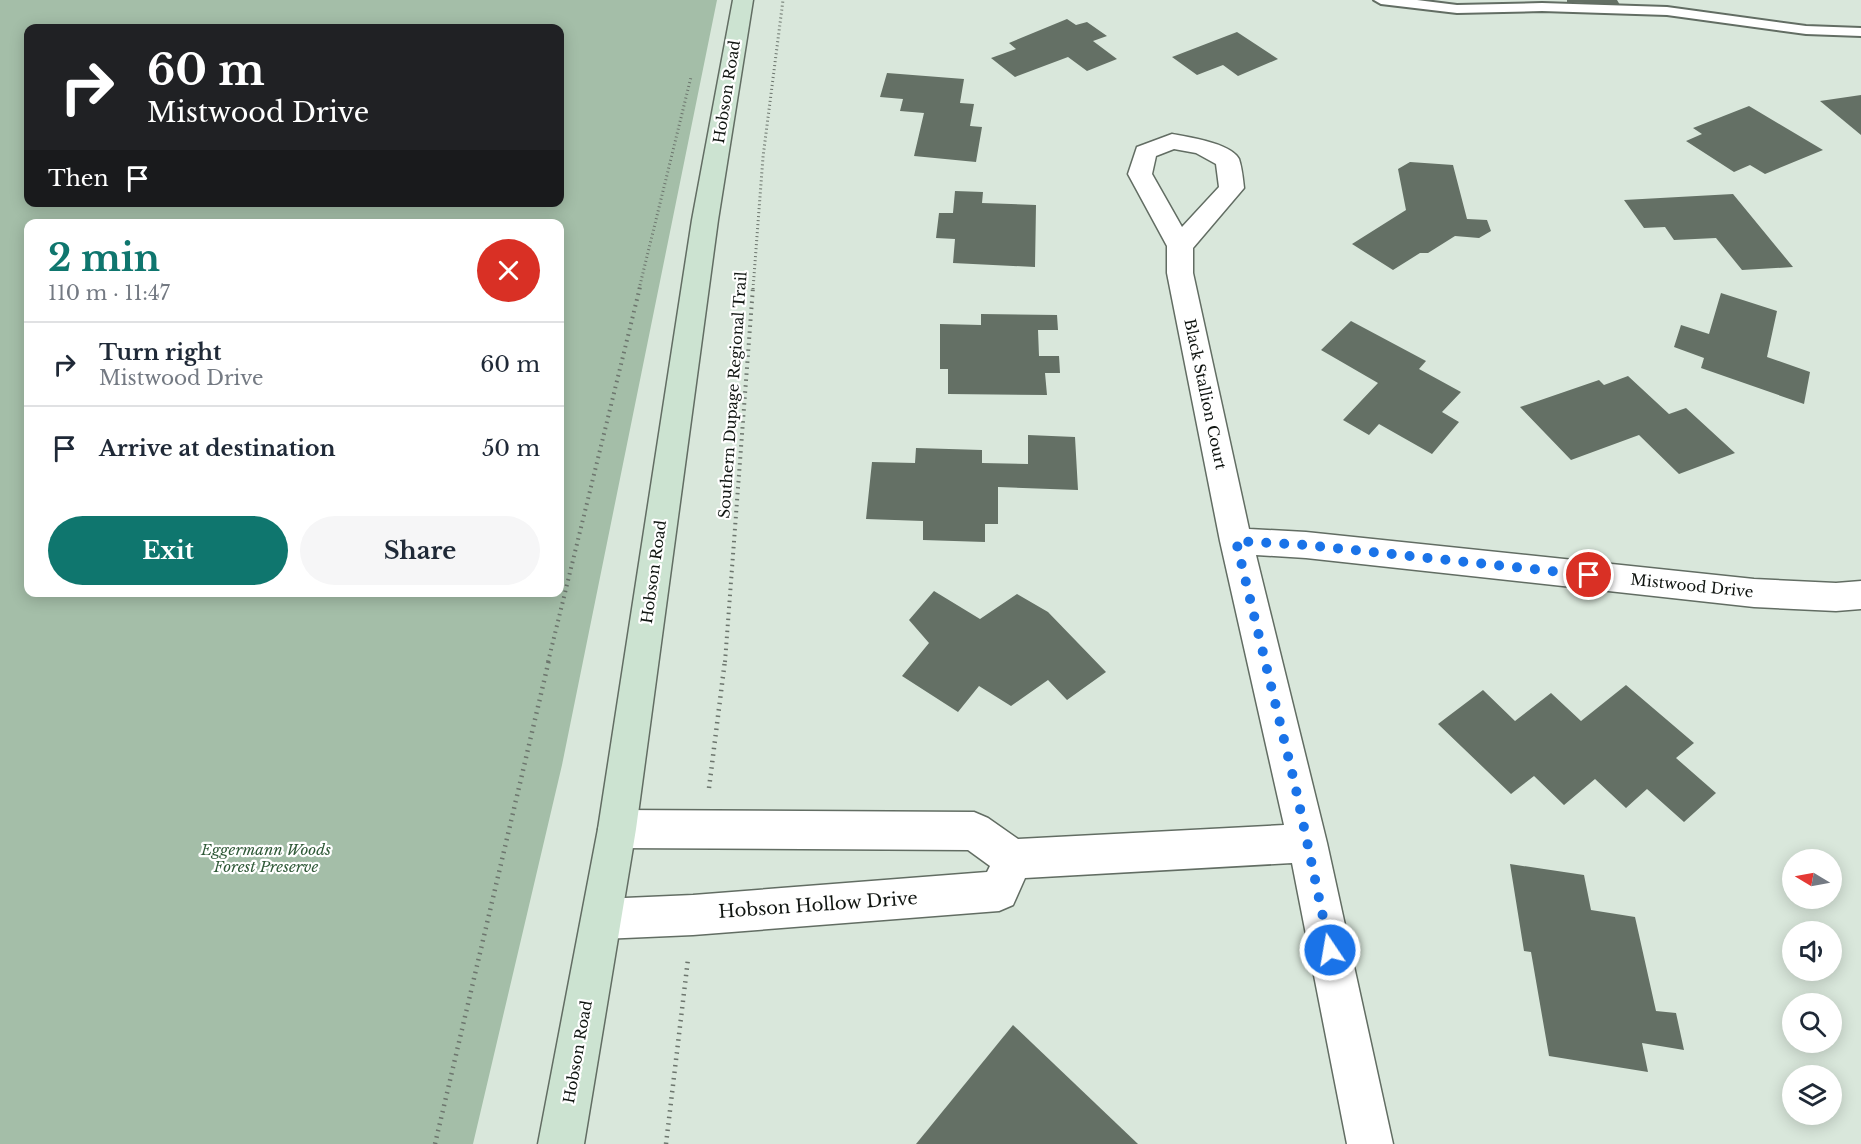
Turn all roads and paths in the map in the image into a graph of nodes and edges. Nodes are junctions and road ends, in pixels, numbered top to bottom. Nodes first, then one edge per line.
1 (743, 0) edge
2 (783, 0) edge
3 (1381, 0) edge
4 (1861, 32) edge
5 (691, 76) dead end
6 (1180, 246) dead end
7 (1236, 541) junction
8 (1861, 595) edge
9 (709, 792) dead end
10 (617, 830) junction
11 (1308, 843) junction
12 (1013, 860) junction
13 (602, 919) junction
14 (687, 964) dead end
15 (435, 1144) edge
16 (561, 1144) edge
17 (666, 1144) edge
18 (1370, 1144) edge

1 - 10 main road, Hobson Road
2 - 9 path, Southern Dupage Regional Trail
3 - 4 lane
5 - 15 path
6 - 7 street, Black Stallion Court
7 - 8 street, Mistwood Drive
7 - 11 street, Black Stallion Court
10 - 12 street
10 - 13 main road, Hobson Road
11 - 12 street
11 - 18 street, Black Stallion Court
12 - 13 street, Hobson Hollow Drive
13 - 16 main road, Hobson Road
14 - 17 path

